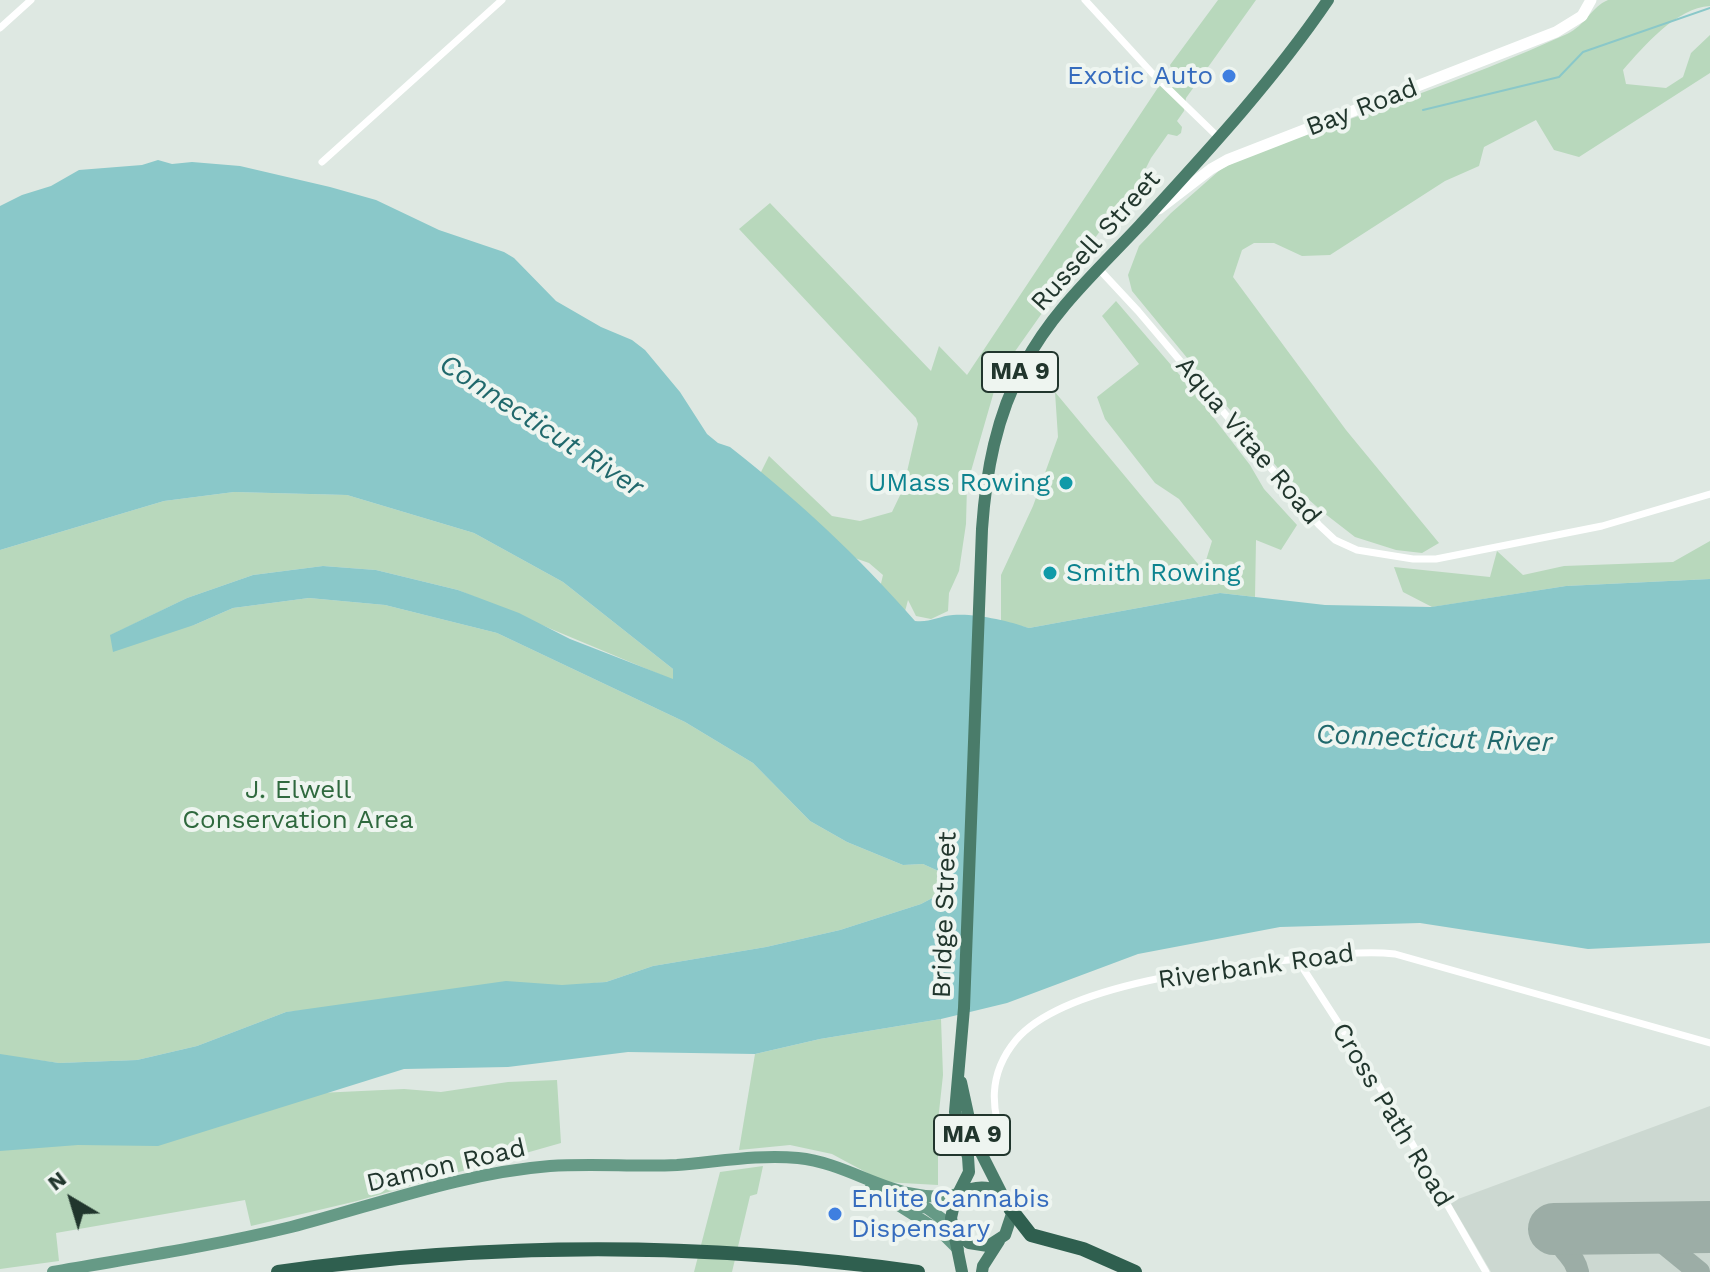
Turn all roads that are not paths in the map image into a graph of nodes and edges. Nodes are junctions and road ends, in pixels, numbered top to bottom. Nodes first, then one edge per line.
1 (31, 0) edge
2 (502, 0) edge
3 (1085, 0) edge
4 (1328, 0) edge
5 (1338, 0) edge
6 (1591, 0) edge
7 (0, 28) edge
8 (1308, 30) junction
9 (1219, 138) junction
10 (322, 162) dead end
11 (1137, 228) junction
12 (1098, 268) junction
13 (1710, 494) edge
14 (972, 757) joint
15 (1297, 959) junction
16 (1710, 1043) edge
17 (960, 1075) junction
18 (1005, 1149) dead end
19 (852, 1174) junction
20 (999, 1191) junction
21 (960, 1194) junction
22 (889, 1199) junction
23 (1010, 1208) junction
24 (953, 1228) junction
25 (999, 1241) junction
26 (958, 1249) junction
27 (53, 1272) edge
28 (278, 1272) edge
29 (918, 1272) edge
30 (962, 1272) edge
31 (982, 1272) edge
32 (1135, 1272) edge
33 (1486, 1272) edge

1 - 7 street
2 - 10 street
3 - 9 street
4 - 8 highway, Russell Street / MA 9
5 - 8 highway, Russell Street / MA 9
6 - 11 main road, Bay Road
8 - 9 highway, Russell Street / MA 9
9 - 11 highway, Russell Street / MA 9
11 - 12 highway, Russell Street / MA 9
12 - 13 street, Aqua Vitae Road
12 - 14 highway, Russell Street / MA 9
14 - 17 highway, Bridge Street / MA 9
15 - 16 street, Riverbank Road
15 - 18 street, Riverbank Road
15 - 33 street, Cross Path Road
17 - 20 highway, Bridge Street / MA 9
17 - 21 highway, Bridge Street / MA 9
19 - 21 main road, Damon Road
19 - 22 main road, Damon Road
19 - 27 main road, Damon Road
20 - 21 highway
20 - 23 highway
21 - 24 highway
22 - 24 main road, Damon Road
22 - 26 main road, Damon Road
23 - 25 highway
23 - 32 highway
24 - 25 highway
24 - 26 highway
25 - 31 highway
26 - 30 highway
28 - 29 highway

